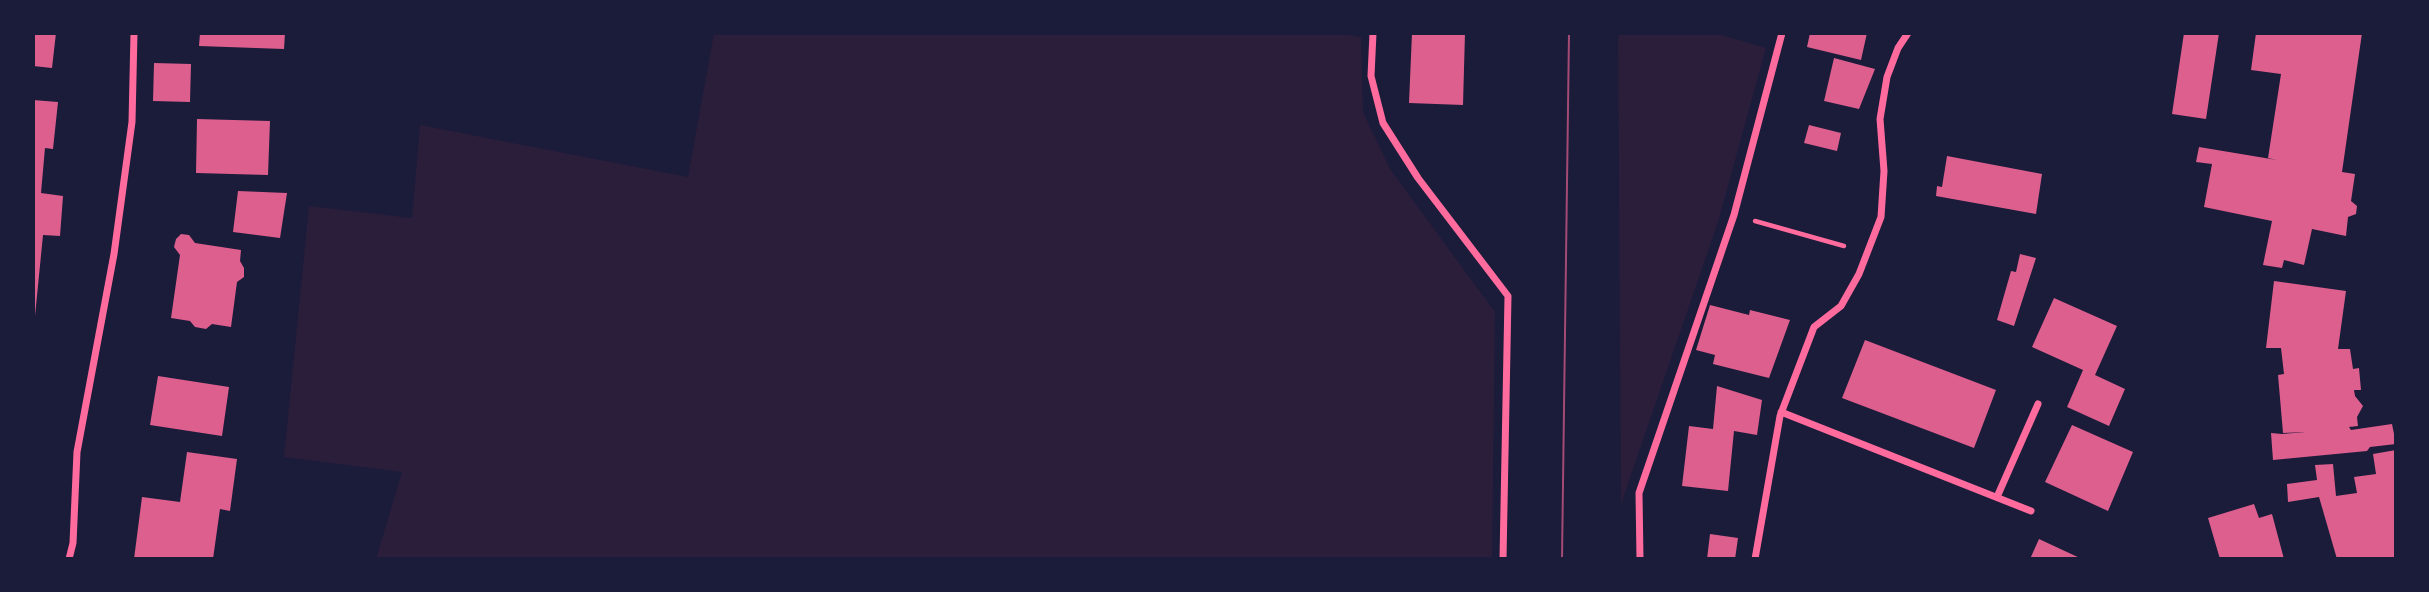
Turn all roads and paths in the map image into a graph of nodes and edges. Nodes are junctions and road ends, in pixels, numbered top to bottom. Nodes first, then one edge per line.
1 (134, 33) edge
2 (1373, 33) edge
3 (1782, 33) edge
4 (1908, 33) edge
5 (1734, 215) junction
6 (1869, 253) junction
7 (2038, 404) dead end
8 (1781, 412) junction
9 (1997, 497) junction
10 (2031, 510) dead end
11 (69, 559) edge
12 (1503, 559) edge
13 (1640, 559) edge
14 (1755, 559) edge

1 - 11 street
2 - 12 street
3 - 5 street
4 - 6 street
5 - 6 path
5 - 13 street
6 - 8 street
7 - 9 street
8 - 9 street
8 - 14 street
9 - 10 street

